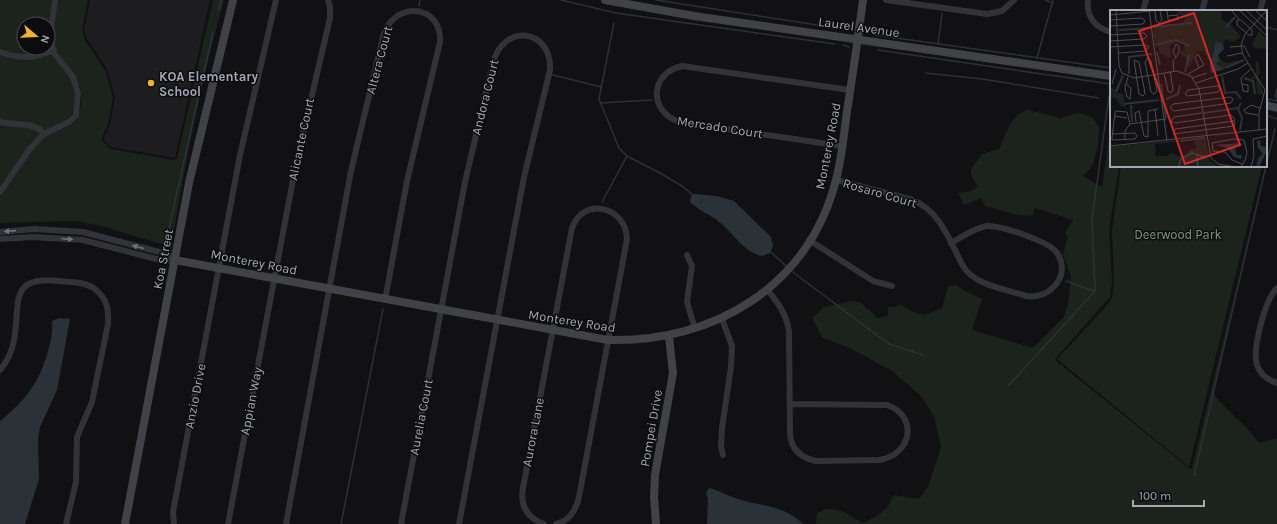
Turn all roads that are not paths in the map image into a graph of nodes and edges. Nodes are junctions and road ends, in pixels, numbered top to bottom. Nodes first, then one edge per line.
1 (55, 0) edge
2 (233, 0) edge
3 (276, 0) edge
4 (328, 0) edge
5 (605, 0) edge
6 (863, 0) edge
7 (886, 0) edge
8 (1014, 0) edge
9 (1088, 0) edge
10 (1146, 0) edge
11 (1205, 0) edge
12 (1263, 0) edge
13 (1143, 10) edge
14 (1202, 10) edge
15 (1260, 10) edge
16 (53, 16) edge
17 (1110, 32) edge
18 (858, 39) junction
19 (0, 52) edge
20 (56, 53) edge
21 (39, 56) edge
22 (1110, 76) edge
23 (850, 90) junction
24 (1267, 105) edge
25 (1277, 108) edge
26 (0, 122) edge
27 (44, 134) junction
28 (842, 146) junction
29 (836, 180) junction
30 (0, 192) edge
31 (0, 232) edge
32 (0, 239) edge
33 (809, 240) junction
34 (951, 243) junction
35 (687, 255) dead end
36 (175, 260) junction
37 (218, 268) junction
38 (274, 278) junction
39 (892, 286) dead end
40 (1277, 288) edge
41 (330, 289) junction
42 (767, 289) junction
43 (385, 300) junction
44 (441, 310) junction
45 (722, 319) junction
46 (496, 320) junction
47 (695, 329) junction
48 (552, 331) junction
49 (669, 336) junction
50 (608, 340) junction
51 (0, 370) edge
52 (1277, 383) edge
53 (790, 404) junction
54 (723, 455) dead end
55 (66, 524) edge
56 (125, 524) edge
57 (174, 524) edge
58 (228, 524) edge
59 (286, 524) edge
60 (401, 524) edge
61 (458, 524) edge
62 (544, 524) edge
63 (556, 524) edge
64 (656, 524) edge

1 - 16 street
2 - 36 street, Koa Street
3 - 37 street
4 - 38 street, Alicante Court
5 - 18 street, Laurel Avenue
6 - 18 street, Monterey Road
7 - 8 street
9 - 17 street
10 - 13 street
11 - 14 street
12 - 15 street
18 - 22 street, Laurel Avenue
18 - 23 street, Monterey Road
19 - 21 street
20 - 27 street
23 - 28 street, Monterey Road
23 - 28 street, Mercado Court
24 - 25 street
26 - 27 street
27 - 30 street
28 - 29 street, Monterey Road
29 - 33 street, Monterey Road
29 - 34 street, Rosaro Court
36 -> 31 street
32 -> 36 street
33 - 39 street
33 - 42 street, Monterey Road
34 - 34 street, Rosaro Court
35 - 47 street
36 - 37 street, Monterey Road
36 - 56 street, Koa Street
37 - 38 street, Monterey Road
37 - 57 street, Anzio Drive
38 - 41 street, Monterey Road
38 - 58 street, Appian Way
40 - 52 street
41 - 43 street, Monterey Road
41 - 43 street, Altera Court
41 - 59 street
42 - 45 street, Monterey Road
42 - 53 street
43 - 44 street, Monterey Road
44 - 46 street, Monterey Road
44 - 46 street, Andora Court
44 - 60 street, Aurelia Court
45 - 47 street, Monterey Road
45 - 54 street
46 - 48 street, Monterey Road
46 - 61 street
47 - 49 street, Monterey Road
48 - 50 street, Monterey Road
48 - 50 street, Aurora Lane
48 - 62 street, Aurora Lane
49 - 50 street, Monterey Road
49 - 64 street, Pompei Drive
50 - 63 street
51 - 55 street
53 - 53 street

